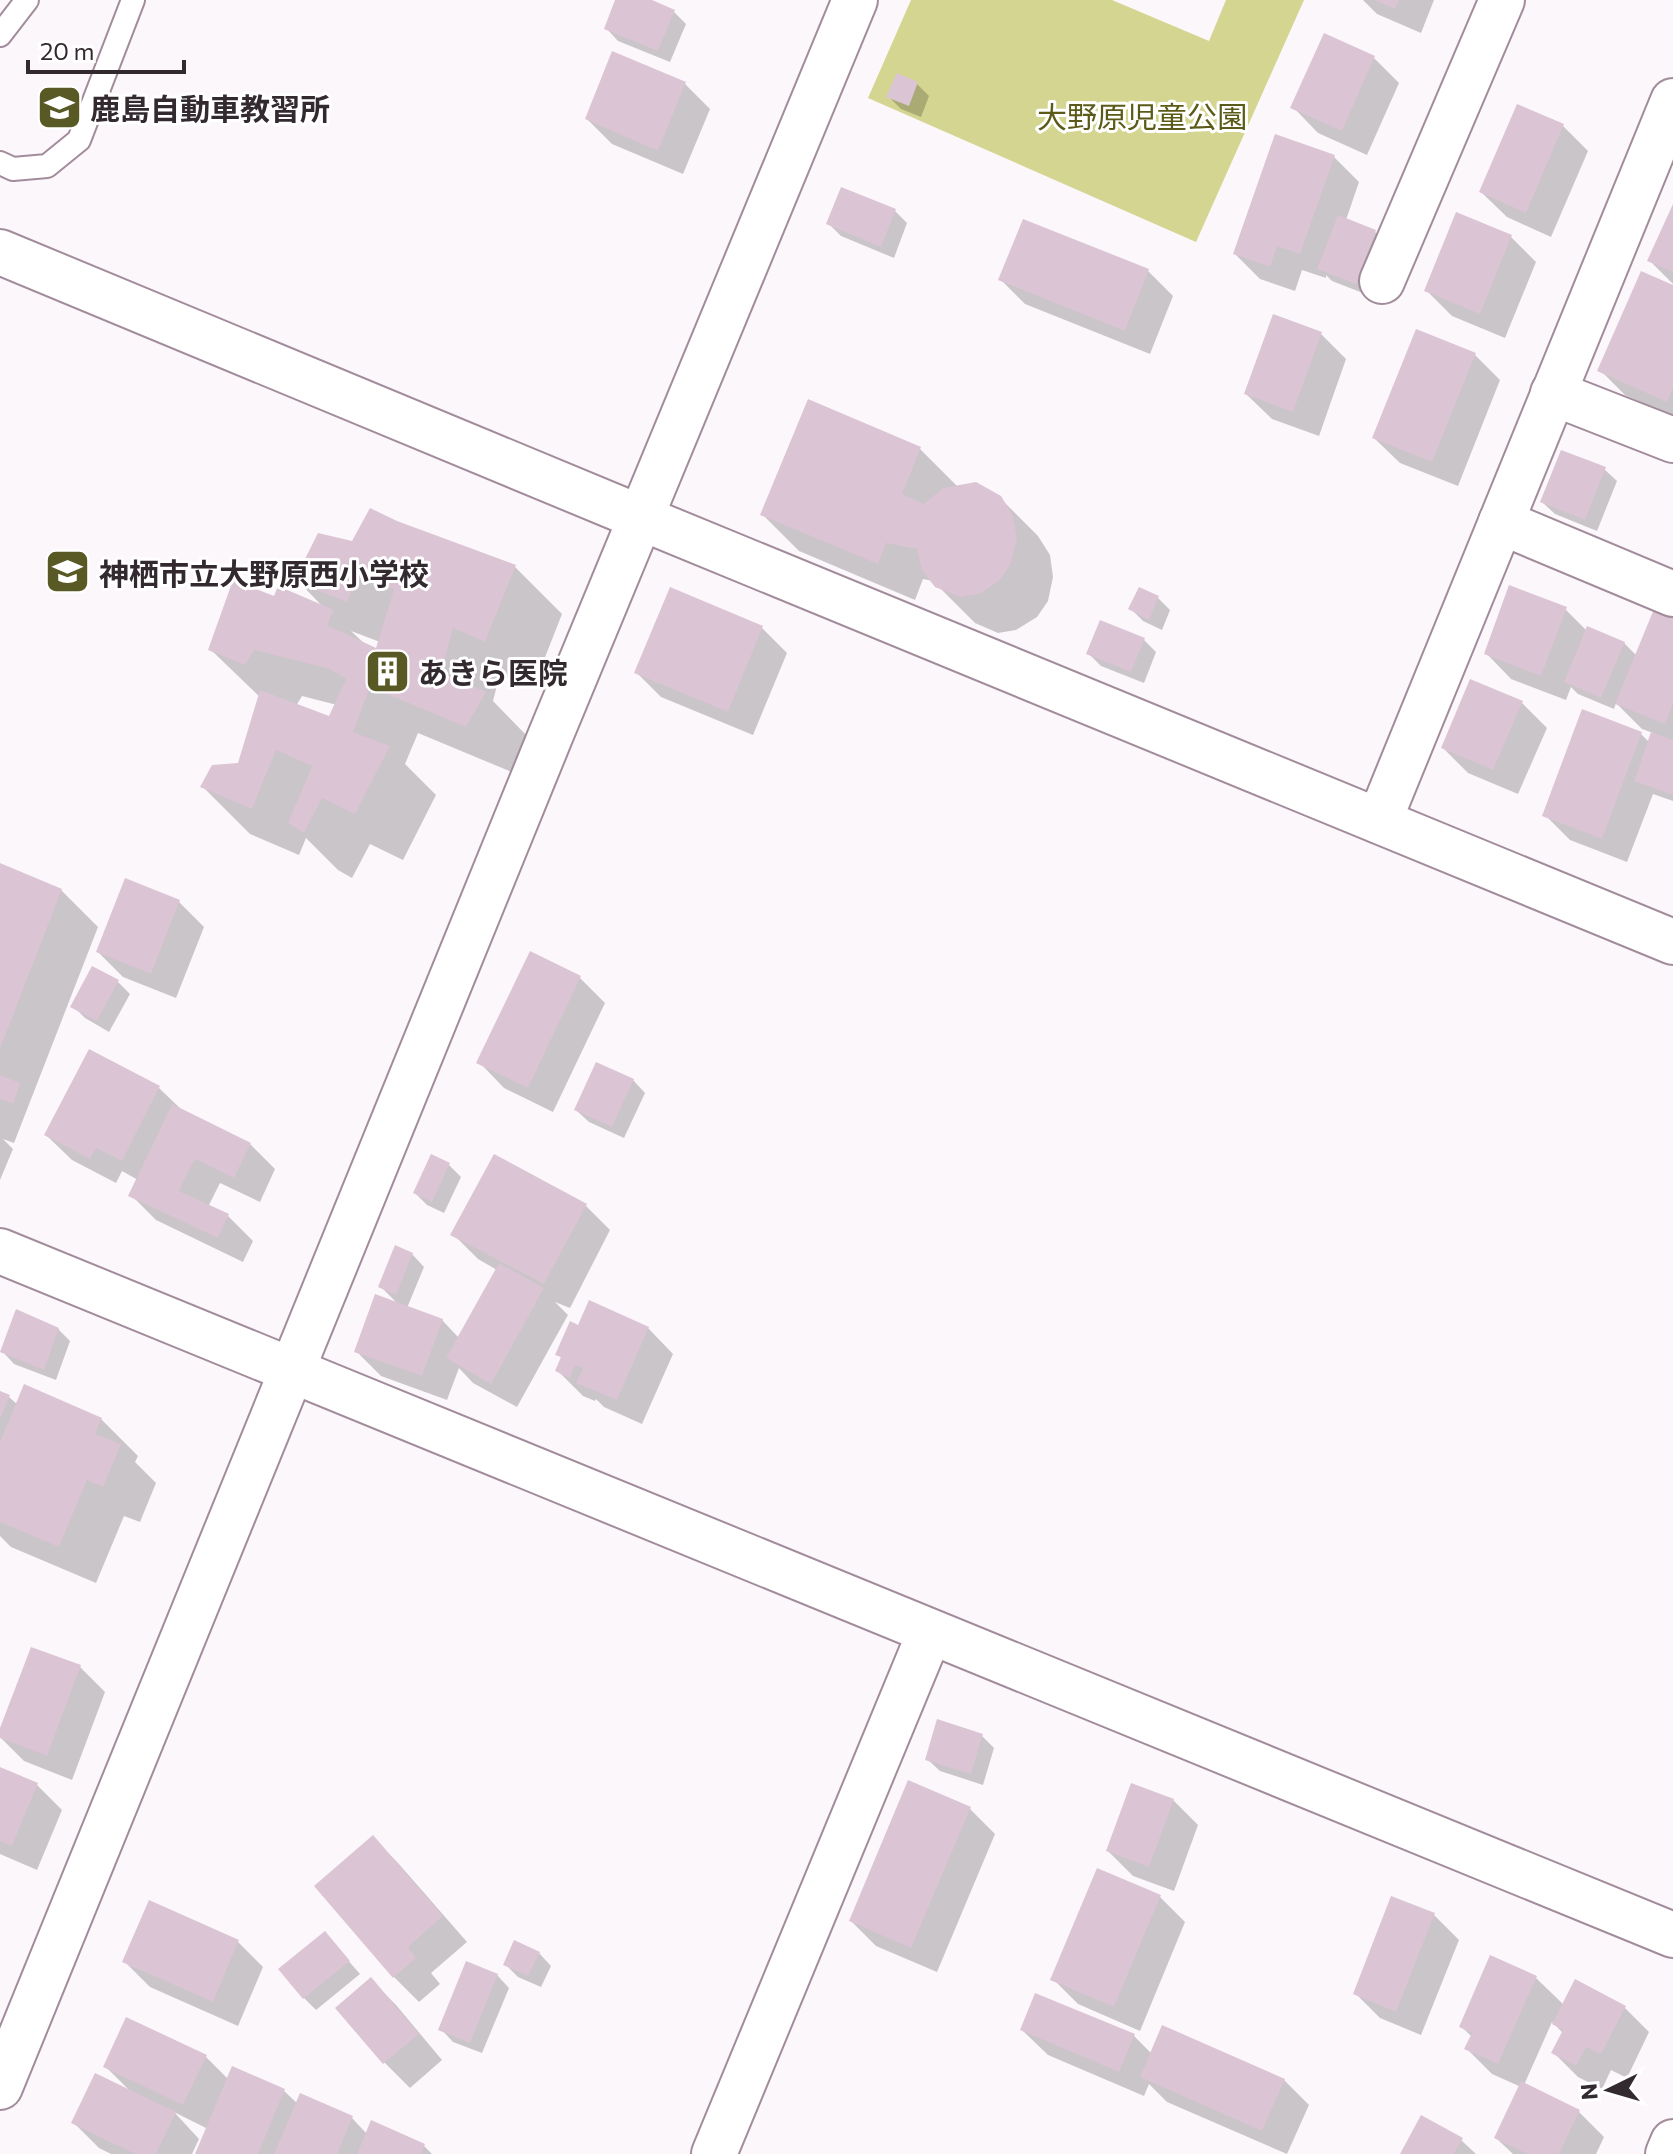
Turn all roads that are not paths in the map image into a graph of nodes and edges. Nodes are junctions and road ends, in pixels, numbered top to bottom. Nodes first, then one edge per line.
1 (27, 0) edge
2 (133, 0) edge
3 (855, 0) edge
4 (1502, 0) edge
5 (0, 35) edge
6 (1673, 101) edge
7 (0, 163) edge
8 (0, 252) edge
9 (1382, 281) dead end
10 (1553, 393) junction
11 (1673, 440) edge
12 (639, 517) junction
13 (1501, 522) junction
14 (1673, 594) edge
15 (1379, 821) junction
16 (1673, 942) edge
17 (0, 1251) edge
18 (289, 1370) junction
19 (930, 1632) junction
20 (1673, 1935) edge
21 (0, 2087) edge
22 (1673, 2142) edge
23 (714, 2154) edge
24 (1668, 2154) edge

1 - 5 lane
2 - 7 lane
3 - 12 street
4 - 9 street
6 - 10 street
8 - 12 street
10 - 11 street
10 - 13 street
12 - 15 street
12 - 18 street
13 - 14 street
13 - 15 street
15 - 16 street
17 - 18 street
18 - 19 street
18 - 21 street
19 - 20 street
19 - 23 street
22 - 24 street

